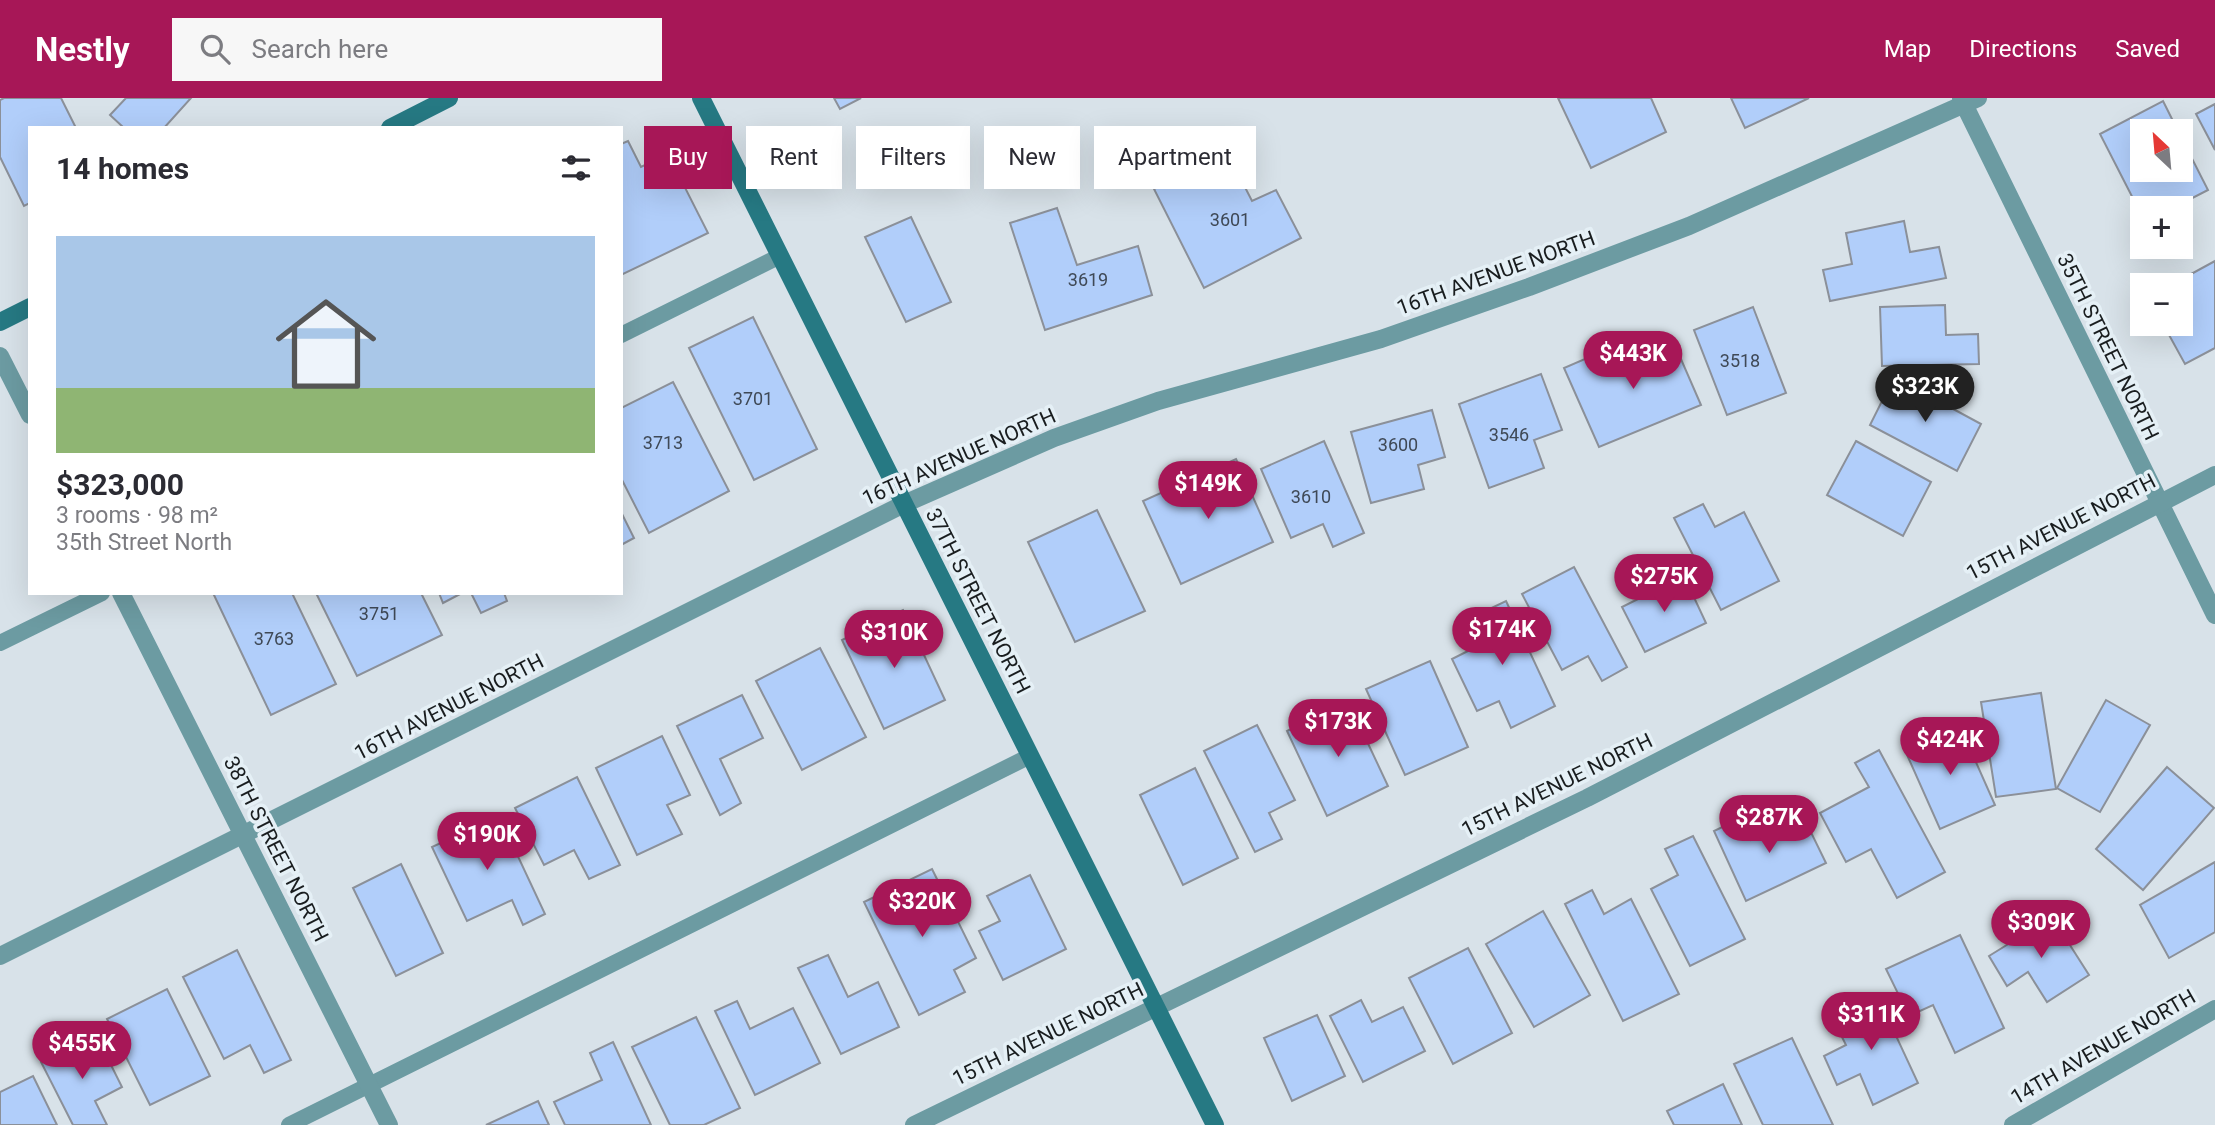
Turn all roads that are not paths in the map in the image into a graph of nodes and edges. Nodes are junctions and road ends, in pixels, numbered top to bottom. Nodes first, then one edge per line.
1 (449, 98) edge
2 (701, 98) edge
3 (1968, 101) edge
4 (394, 126) edge
5 (780, 256) junction
6 (28, 308) edge
7 (0, 322) edge
8 (623, 334) edge
9 (0, 356) edge
10 (28, 411) edge
11 (2215, 475) edge
12 (2159, 502) junction
13 (904, 504) junction
14 (98, 595) edge
15 (122, 595) edge
16 (2215, 615) edge
17 (0, 643) edge
18 (1030, 755) junction
19 (244, 836) junction
20 (0, 956) edge
21 (1156, 1006) junction
22 (2215, 1009) edge
23 (369, 1086) junction
24 (289, 1125) edge
25 (389, 1125) edge
26 (914, 1125) edge
27 (1215, 1125) edge
28 (2013, 1125) edge

1 - 4 street
2 - 5 street, 37TH STREET NORTH
3 - 12 street, 35TH STREET NORTH
3 - 13 street, 16TH AVENUE NORTH
5 - 8 lane
5 - 13 street, 37TH STREET NORTH
6 - 7 street
9 - 10 street
11 - 12 street, 15TH AVENUE NORTH
12 - 16 street, 35TH STREET NORTH
12 - 21 street, 15TH AVENUE NORTH
13 - 18 street, 37TH STREET NORTH
13 - 19 street, 16TH AVENUE NORTH
14 - 17 lane
15 - 19 street, 38TH STREET NORTH
18 - 21 street, 37TH STREET NORTH
18 - 23 lane
19 - 20 street, 16TH AVENUE NORTH
19 - 23 street, 38TH STREET NORTH
21 - 26 street, 15TH AVENUE NORTH
21 - 27 street, 37TH STREET NORTH
22 - 28 street, 14TH AVENUE NORTH
23 - 24 lane
23 - 25 street, 38TH STREET NORTH

